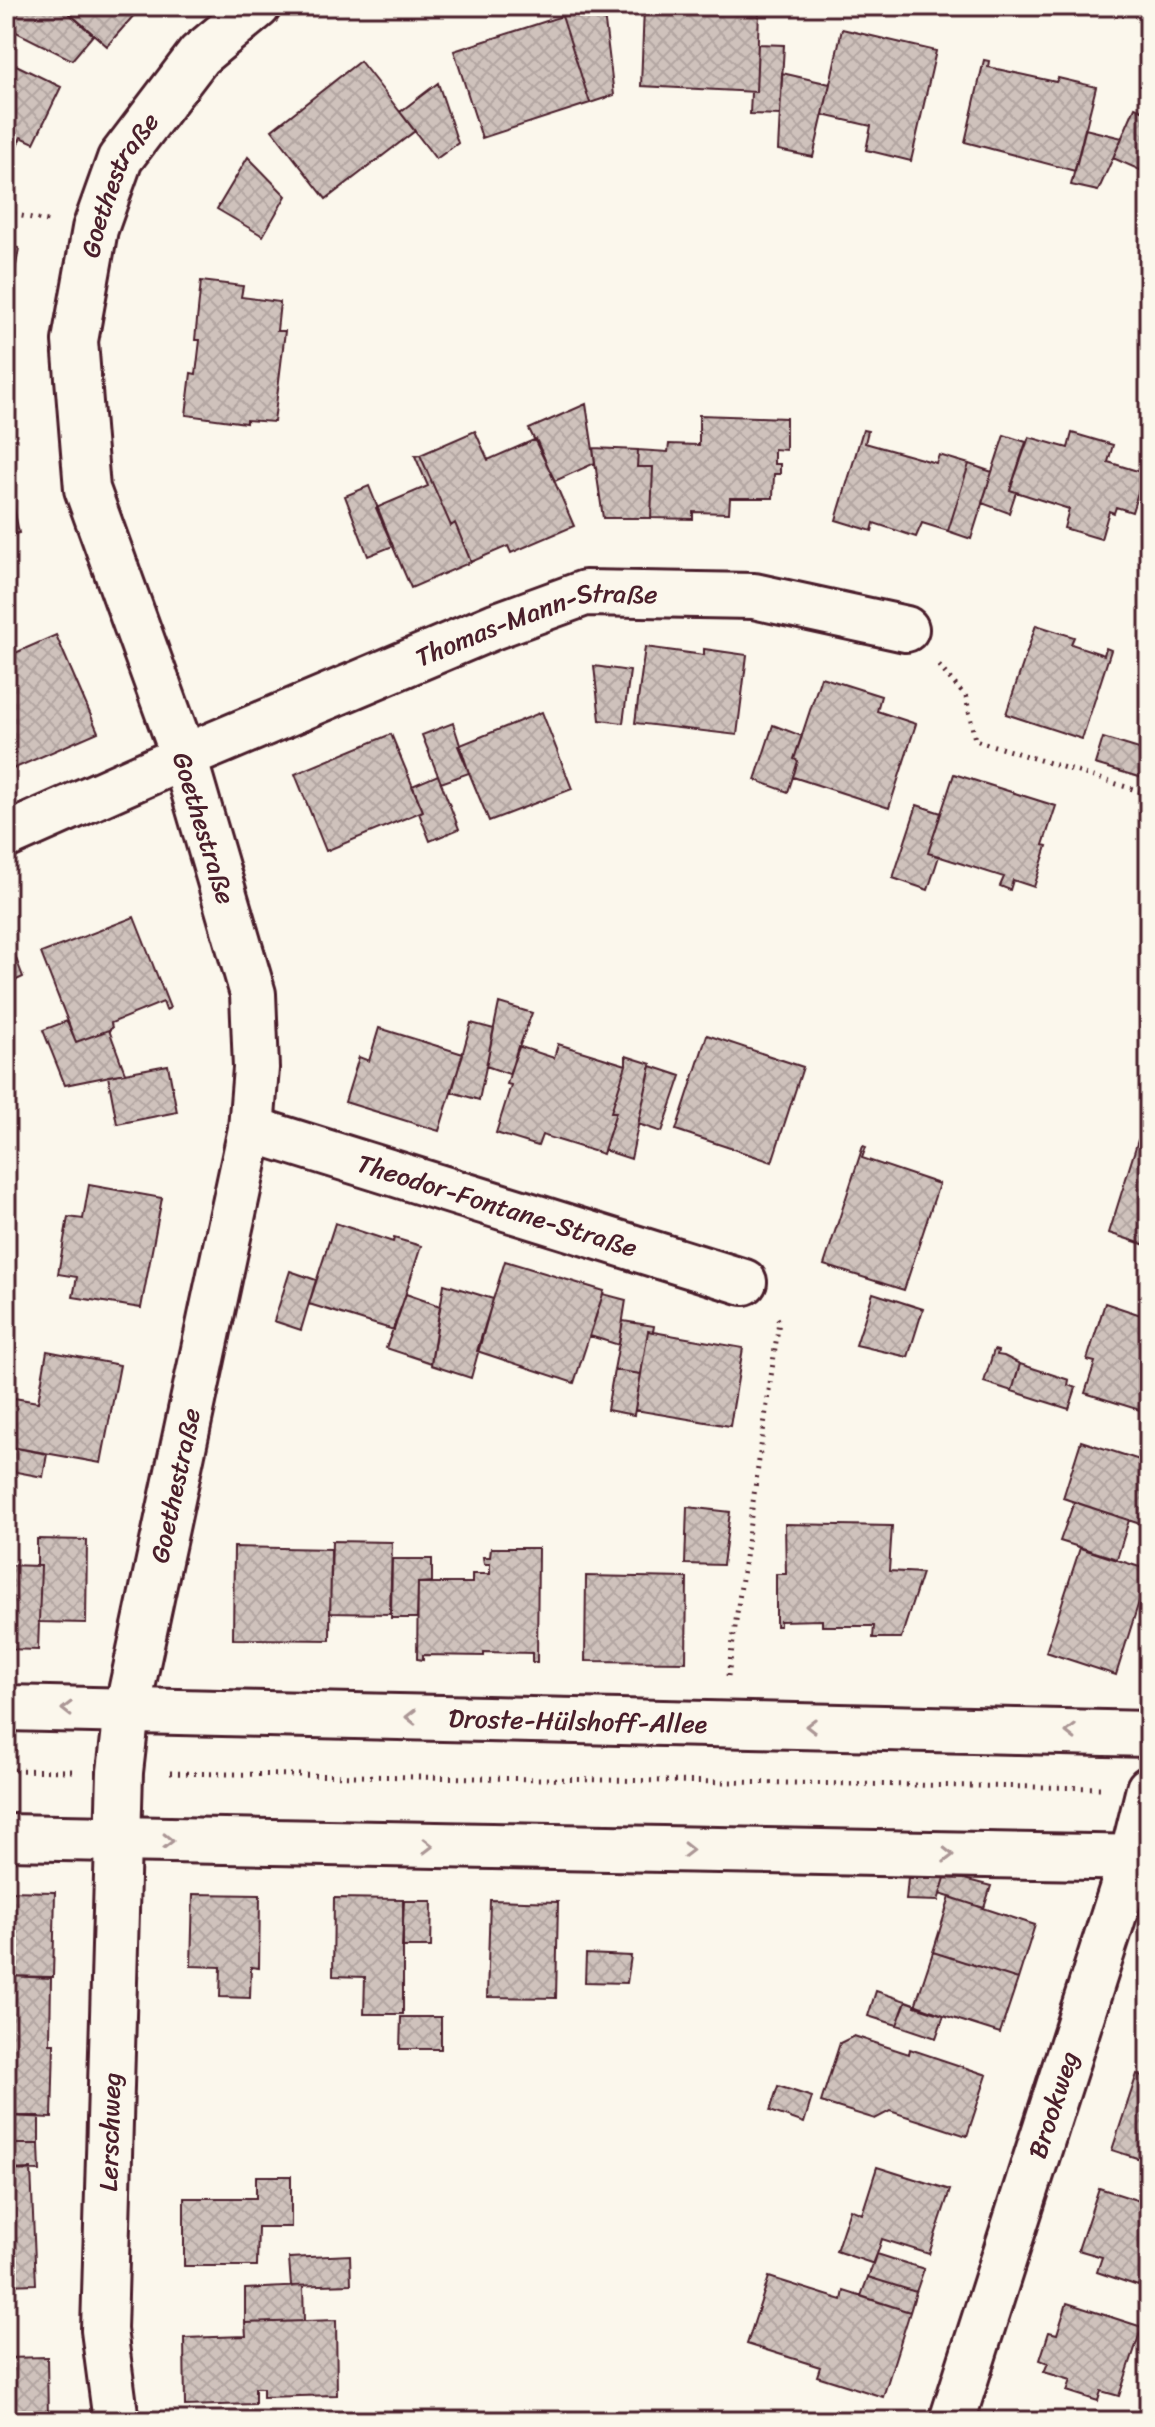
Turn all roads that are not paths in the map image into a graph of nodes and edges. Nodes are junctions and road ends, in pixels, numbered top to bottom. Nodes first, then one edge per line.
1 (258, 6) edge
2 (906, 629) road end
3 (184, 757) junction
4 (6, 836) edge
5 (251, 1129) junction
6 (744, 1282) road end
7 (6, 1708) edge
8 (127, 1711) junction
9 (1149, 1734) edge
10 (120, 1772) joint
11 (1149, 1789) edge
12 (6, 1837) edge
13 (119, 1840) junction
14 (1140, 1858) edge
15 (116, 2421) edge
16 (952, 2421) edge

1 - 3 street, Goethestraße
2 - 3 street, Thomas-Mann-Straße
3 - 4 street, Thomas-Mann-Straße
3 - 5 street, Goethestraße
5 - 6 street, Theodor-Fontane-Straße
5 - 8 street, Goethestraße
8 -> 7 street, Droste-Hülshoff-Allee
9 -> 8 street, Droste-Hülshoff-Allee
8 - 10 street, Goethestraße
10 - 13 street, Lerschweg
11 - 14 street, Brookweg
12 - 13 street
13 -> 14 street
13 - 15 street, Lerschweg
14 - 16 street, Brookweg

